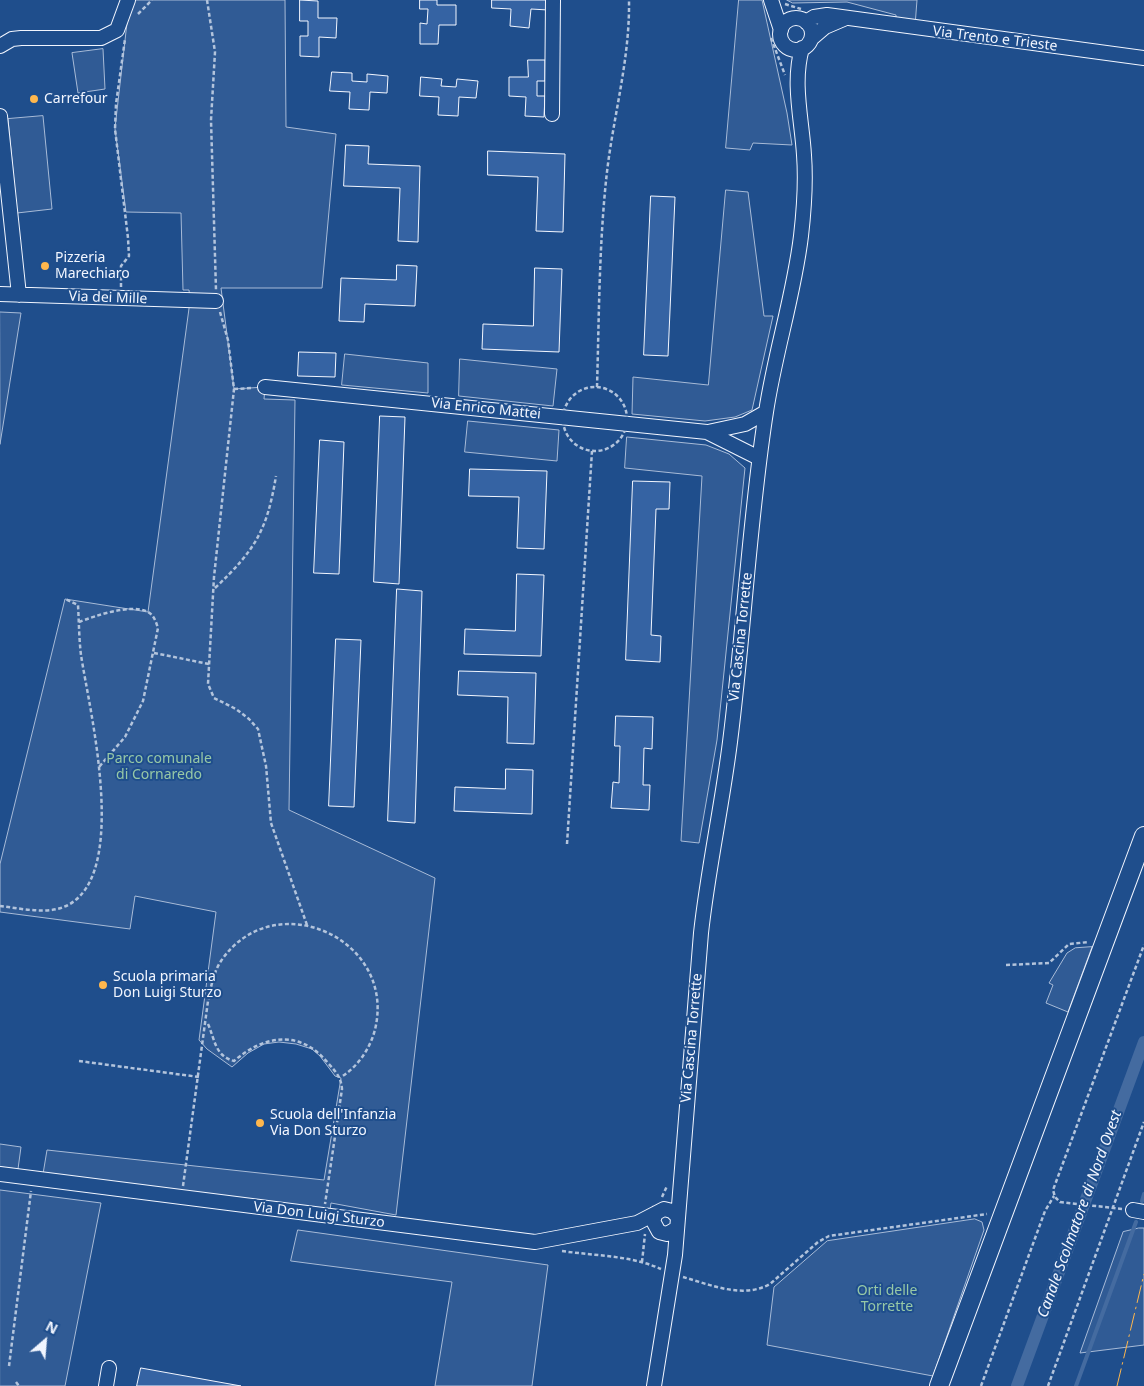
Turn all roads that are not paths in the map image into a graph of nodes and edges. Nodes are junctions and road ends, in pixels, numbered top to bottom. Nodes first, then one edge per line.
1 (128, 0) edge
2 (553, 0) edge
3 (772, 0) edge
4 (846, 18) junction
5 (791, 19) junction
6 (806, 22) junction
7 (780, 30) junction
8 (806, 44) junction
9 (0, 46) edge
10 (785, 46) junction
11 (1144, 58) edge
12 (798, 91) junction
13 (552, 114) dead end
14 (0, 116) edge
15 (0, 294) edge
16 (19, 295) junction
17 (216, 302) road end
18 (265, 387) road end
19 (766, 412) junction
20 (708, 432) junction
21 (759, 458) junction
22 (1144, 836) edge
23 (0, 1174) edge
24 (680, 1184) junction
25 (660, 1211) junction
26 (677, 1222) junction
27 (637, 1223) junction
28 (659, 1231) junction
29 (675, 1255) junction
30 (109, 1368) dead end
31 (106, 1386) edge
32 (654, 1386) edge
33 (939, 1386) edge

1 - 9 street
2 - 13 street
3 - 5 street
3 - 7 street
4 - 6 street, Via Trento e Trieste
4 - 8 street
4 - 11 street, Via Trento e Trieste
5 - 6 street
5 - 7 street
6 - 8 street
7 - 10 street
8 - 10 street
8 - 12 street, Via Cascina Torrette
10 - 12 street, Via Cascina Torrette
12 - 19 street, Via Cascina Torrette
14 - 16 street
15 - 16 street, Via dei Mille
16 - 17 street, Via dei Mille
18 - 20 street, Via Enrico Mattei
19 - 20 street, Via Enrico Mattei
19 - 21 street, Via Cascina Torrette
20 - 21 street, Via Enrico Mattei
21 - 24 street, Via Cascina Torrette
22 - 33 main road
23 - 27 street, Via Don Luigi Sturzo
24 - 25 street, Via Cascina Torrette
24 - 26 street, Via Cascina Torrette
25 - 26 street
25 - 27 street, Via Don Luigi Sturzo
25 - 28 street
26 - 28 street
26 - 29 street, Via Cascina Torrette
27 - 28 street, Via Don Luigi Sturzo
28 - 29 street
29 - 32 street, Via Cascina Torrette
30 - 31 street

